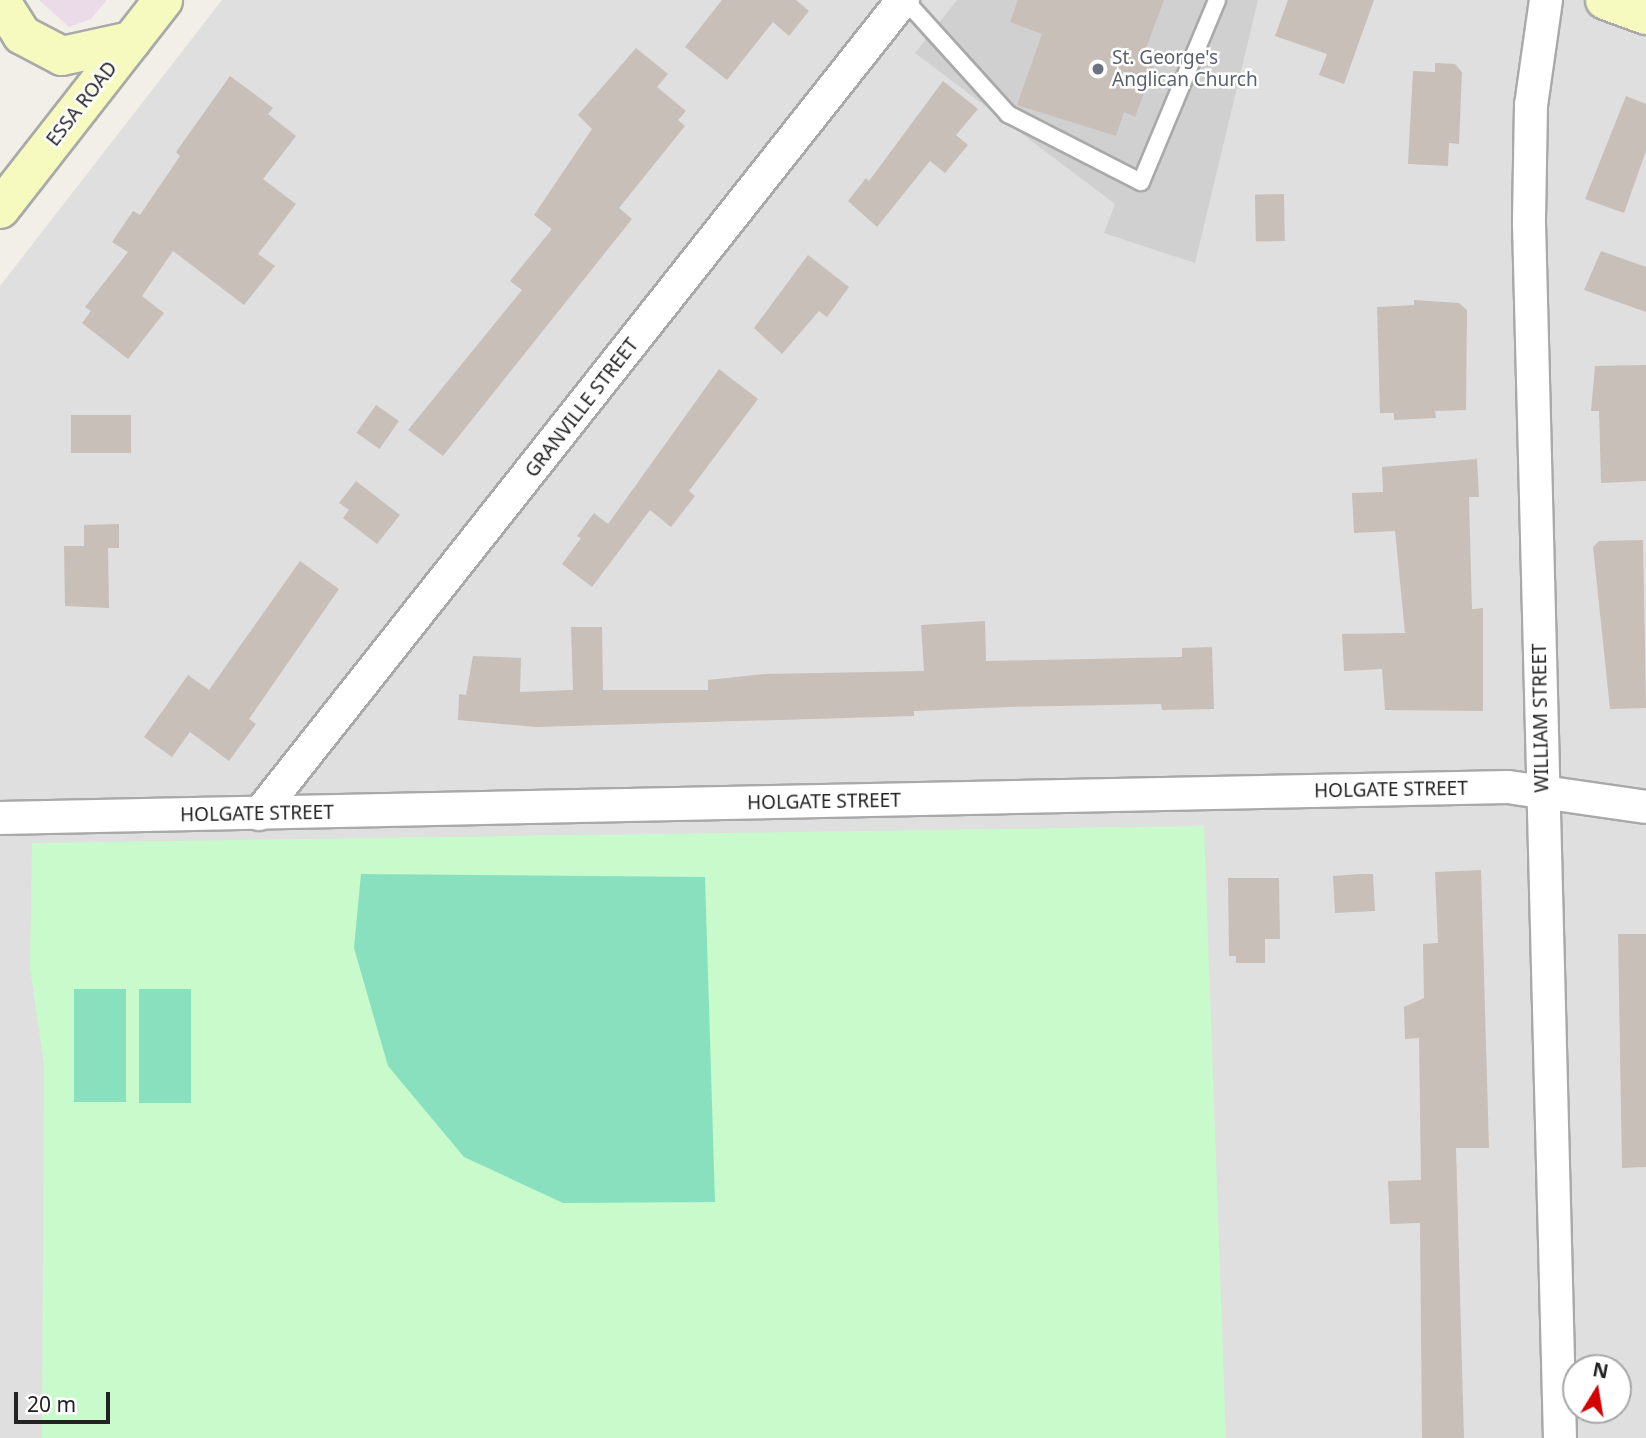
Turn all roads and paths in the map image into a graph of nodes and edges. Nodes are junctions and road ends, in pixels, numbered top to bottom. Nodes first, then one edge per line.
1 (0, 0) edge
2 (163, 0) edge
3 (904, 0) edge
4 (1217, 0) edge
5 (1546, 0) edge
6 (1605, 0) edge
7 (1646, 15) edge
8 (131, 41) junction
9 (0, 209) edge
10 (1543, 792) junction
11 (1646, 807) edge
12 (258, 814) junction
13 (0, 818) edge
14 (1560, 1438) edge

1 - 8 main road
2 - 8 main road, ESSA ROAD
3 - 4 lane
3 - 12 street, GRANVILLE STREET
5 - 10 street, WILLIAM STREET
6 - 7 main road
8 - 9 main road, ESSA ROAD
10 - 11 street, HOLGATE STREET
10 - 12 street, HOLGATE STREET
10 - 14 street, WILLIAM STREET
12 - 13 street, HOLGATE STREET

